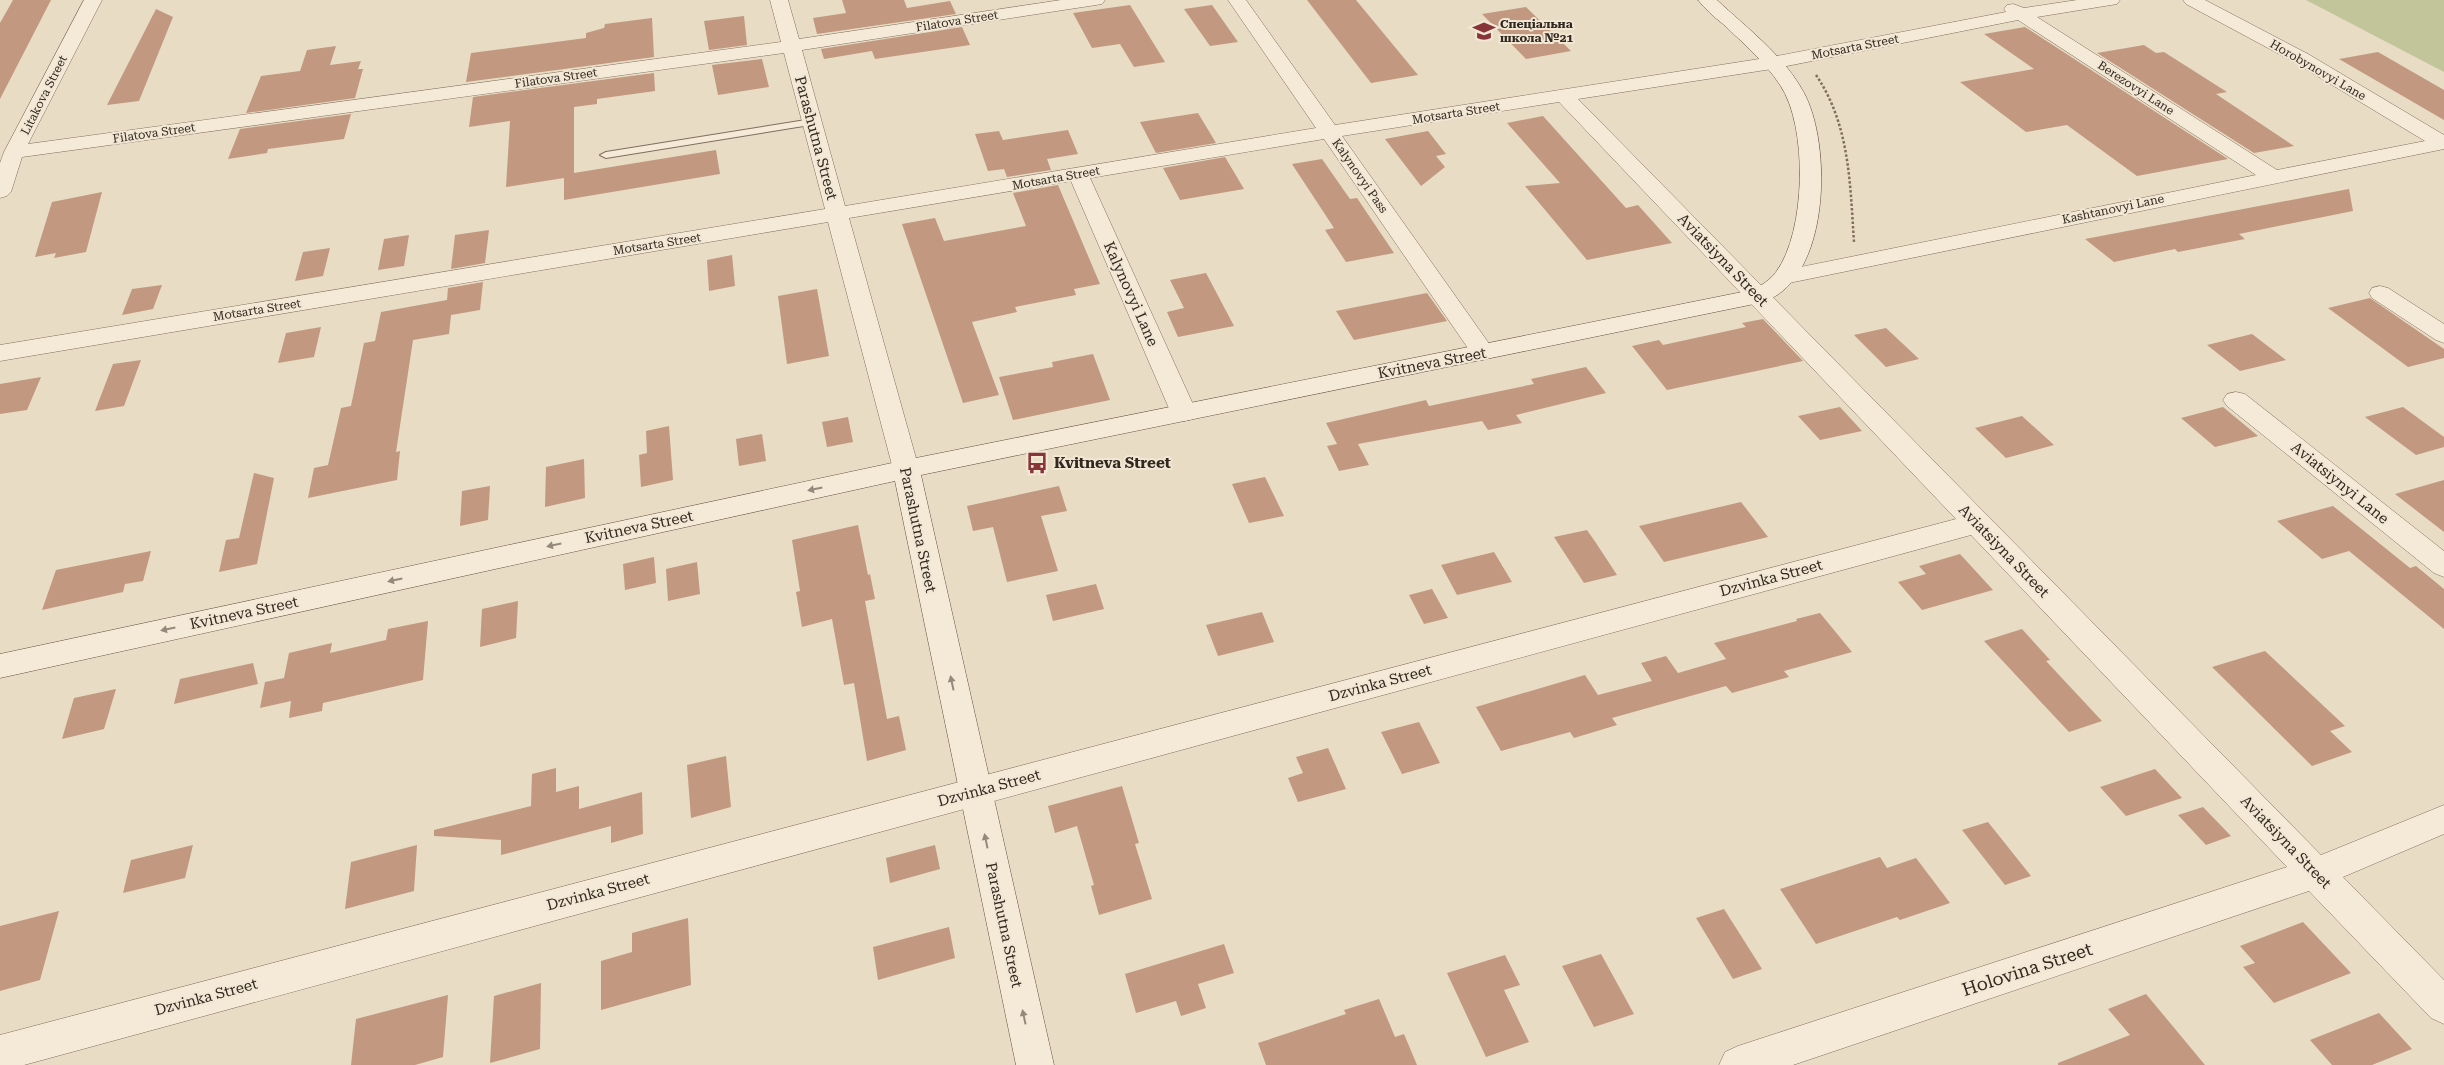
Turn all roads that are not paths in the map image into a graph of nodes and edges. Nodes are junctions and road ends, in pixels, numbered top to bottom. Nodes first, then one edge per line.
1 (93, 0) edge
2 (779, 0) edge
3 (1096, 0) edge
4 (1237, 0) edge
5 (1707, 0) edge
6 (2000, 0) edge
7 (2111, 0) edge
8 (2192, 0) edge
9 (2021, 14) junction
10 (792, 46) junction
11 (1772, 64) junction
12 (1564, 96) junction
13 (812, 122) junction
14 (1329, 132) junction
15 (2443, 143) joint
16 (14, 152) junction
17 (606, 155) dead end
18 (1078, 174) junction
19 (2273, 177) junction
20 (0, 192) edge
21 (837, 215) junction
22 (1784, 277) junction
23 (2380, 293) dead end
24 (1759, 296) junction
25 (2444, 335) edge
26 (1483, 352) junction
27 (0, 353) edge
28 (2236, 400) dead end
29 (1184, 413) junction
30 (906, 469) junction
31 (1978, 523) junction
32 (2444, 566) edge
33 (0, 666) edge
34 (975, 791) junction
35 (2444, 819) edge
36 (2316, 873) junction
37 (2444, 1006) edge
38 (0, 1052) edge
39 (1035, 1065) edge
40 (1738, 1065) edge

1 - 16 street, Litakova Street
2 - 10 street, Parashutna Street
3 - 10 street, Filatova Street
4 - 14 street, Kalynovyi Pass
5 - 11 street, Kvitneva Street
6 - 9 street, Berezovyi Lane
7 - 9 street, Motsarta Street
8 - 15 street, Horobynovyi Lane
9 - 11 street, Motsarta Street
9 - 19 street, Berezovyi Lane
10 - 13 street, Parashutna Street
10 - 16 street, Filatova Street
11 - 12 street, Motsarta Street
11 - 22 street, Kvitneva Street
12 - 14 street, Motsarta Street
12 - 24 street, Aviatsiyna Street
13 - 17 lane
13 - 21 street, Parashutna Street
14 - 18 street, Motsarta Street
14 - 26 street, Kalynovyi Pass
15 - 19 street, Kashtanovyi Lane
16 - 20 street, Litakova Street
18 - 21 street, Motsarta Street
18 - 29 street, Kalynovyi Lane
19 - 22 street, Kashtanovyi Lane
21 - 27 street, Motsarta Street
21 - 30 street, Parashutna Street
22 - 24 street, Kvitneva Street
23 - 25 street
24 - 26 street, Kvitneva Street
24 - 31 street, Aviatsiyna Street
26 - 29 street, Kvitneva Street
28 - 32 street, Aviatsiynyi Lane
29 - 30 street, Kvitneva Street
30 -> 33 street, Kvitneva Street
34 -> 30 street, Parashutna Street
31 - 34 street, Dzvinka Street
31 - 36 street, Aviatsiyna Street
34 - 38 street, Dzvinka Street
39 -> 34 street, Parashutna Street
35 - 36 street, Holovina Street
36 - 37 street, Aviatsiyna Street
36 - 40 street, Holovina Street

